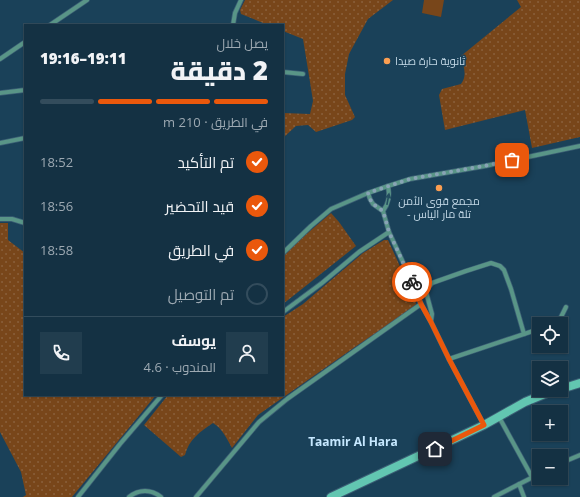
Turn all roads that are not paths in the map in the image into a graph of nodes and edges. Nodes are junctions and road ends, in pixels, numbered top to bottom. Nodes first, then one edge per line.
1 (87, 0) edge
2 (241, 0) edge
3 (51, 24) edge
4 (233, 24) edge
5 (24, 43) edge
6 (0, 59) edge
7 (284, 72) edge
8 (303, 74) dead end
9 (24, 90) edge
10 (0, 93) edge
11 (24, 138) edge
12 (0, 143) edge
13 (580, 146) edge
14 (388, 186) junction
15 (368, 193) junction
16 (383, 211) junction
17 (0, 219) edge
18 (24, 223) edge
19 (389, 232) junction
20 (284, 253) edge
21 (421, 304) junction
22 (566, 308) dead end
23 (284, 311) edge
24 (562, 317) edge
25 (431, 322) junction
26 (532, 331) edge
27 (524, 334) junction
28 (449, 359) junction
29 (580, 383) edge
30 (568, 387) edge
31 (161, 396) edge
32 (537, 397) edge
33 (499, 417) junction
34 (484, 425) junction
35 (580, 455) edge
36 (568, 461) edge
37 (532, 477) joint
38 (519, 484) junction
39 (78, 497) edge
40 (129, 497) edge
41 (161, 497) edge
42 (196, 497) edge
43 (331, 497) edge
44 (494, 497) edge
45 (524, 497) edge

1 - 3 street
2 - 4 street
5 - 6 street
7 - 8 street
9 - 10 street
11 - 12 street
13 - 14 street
14 - 15 street
16 -> 14 street
15 - 16 street
15 - 20 street
16 - 19 street
17 - 18 street
19 - 21 street
19 - 23 street
21 - 25 street
21 - 42 street
22 - 24 street
25 - 27 street
25 - 28 street
26 - 27 street
27 - 28 street
28 - 34 street
29 - 30 main road
31 - 39 street
32 - 33 main road
33 - 34 main road
33 - 37 street
34 - 43 main road
35 - 36 street
37 - 38 street
38 - 44 street
38 - 45 street
40 - 41 street

